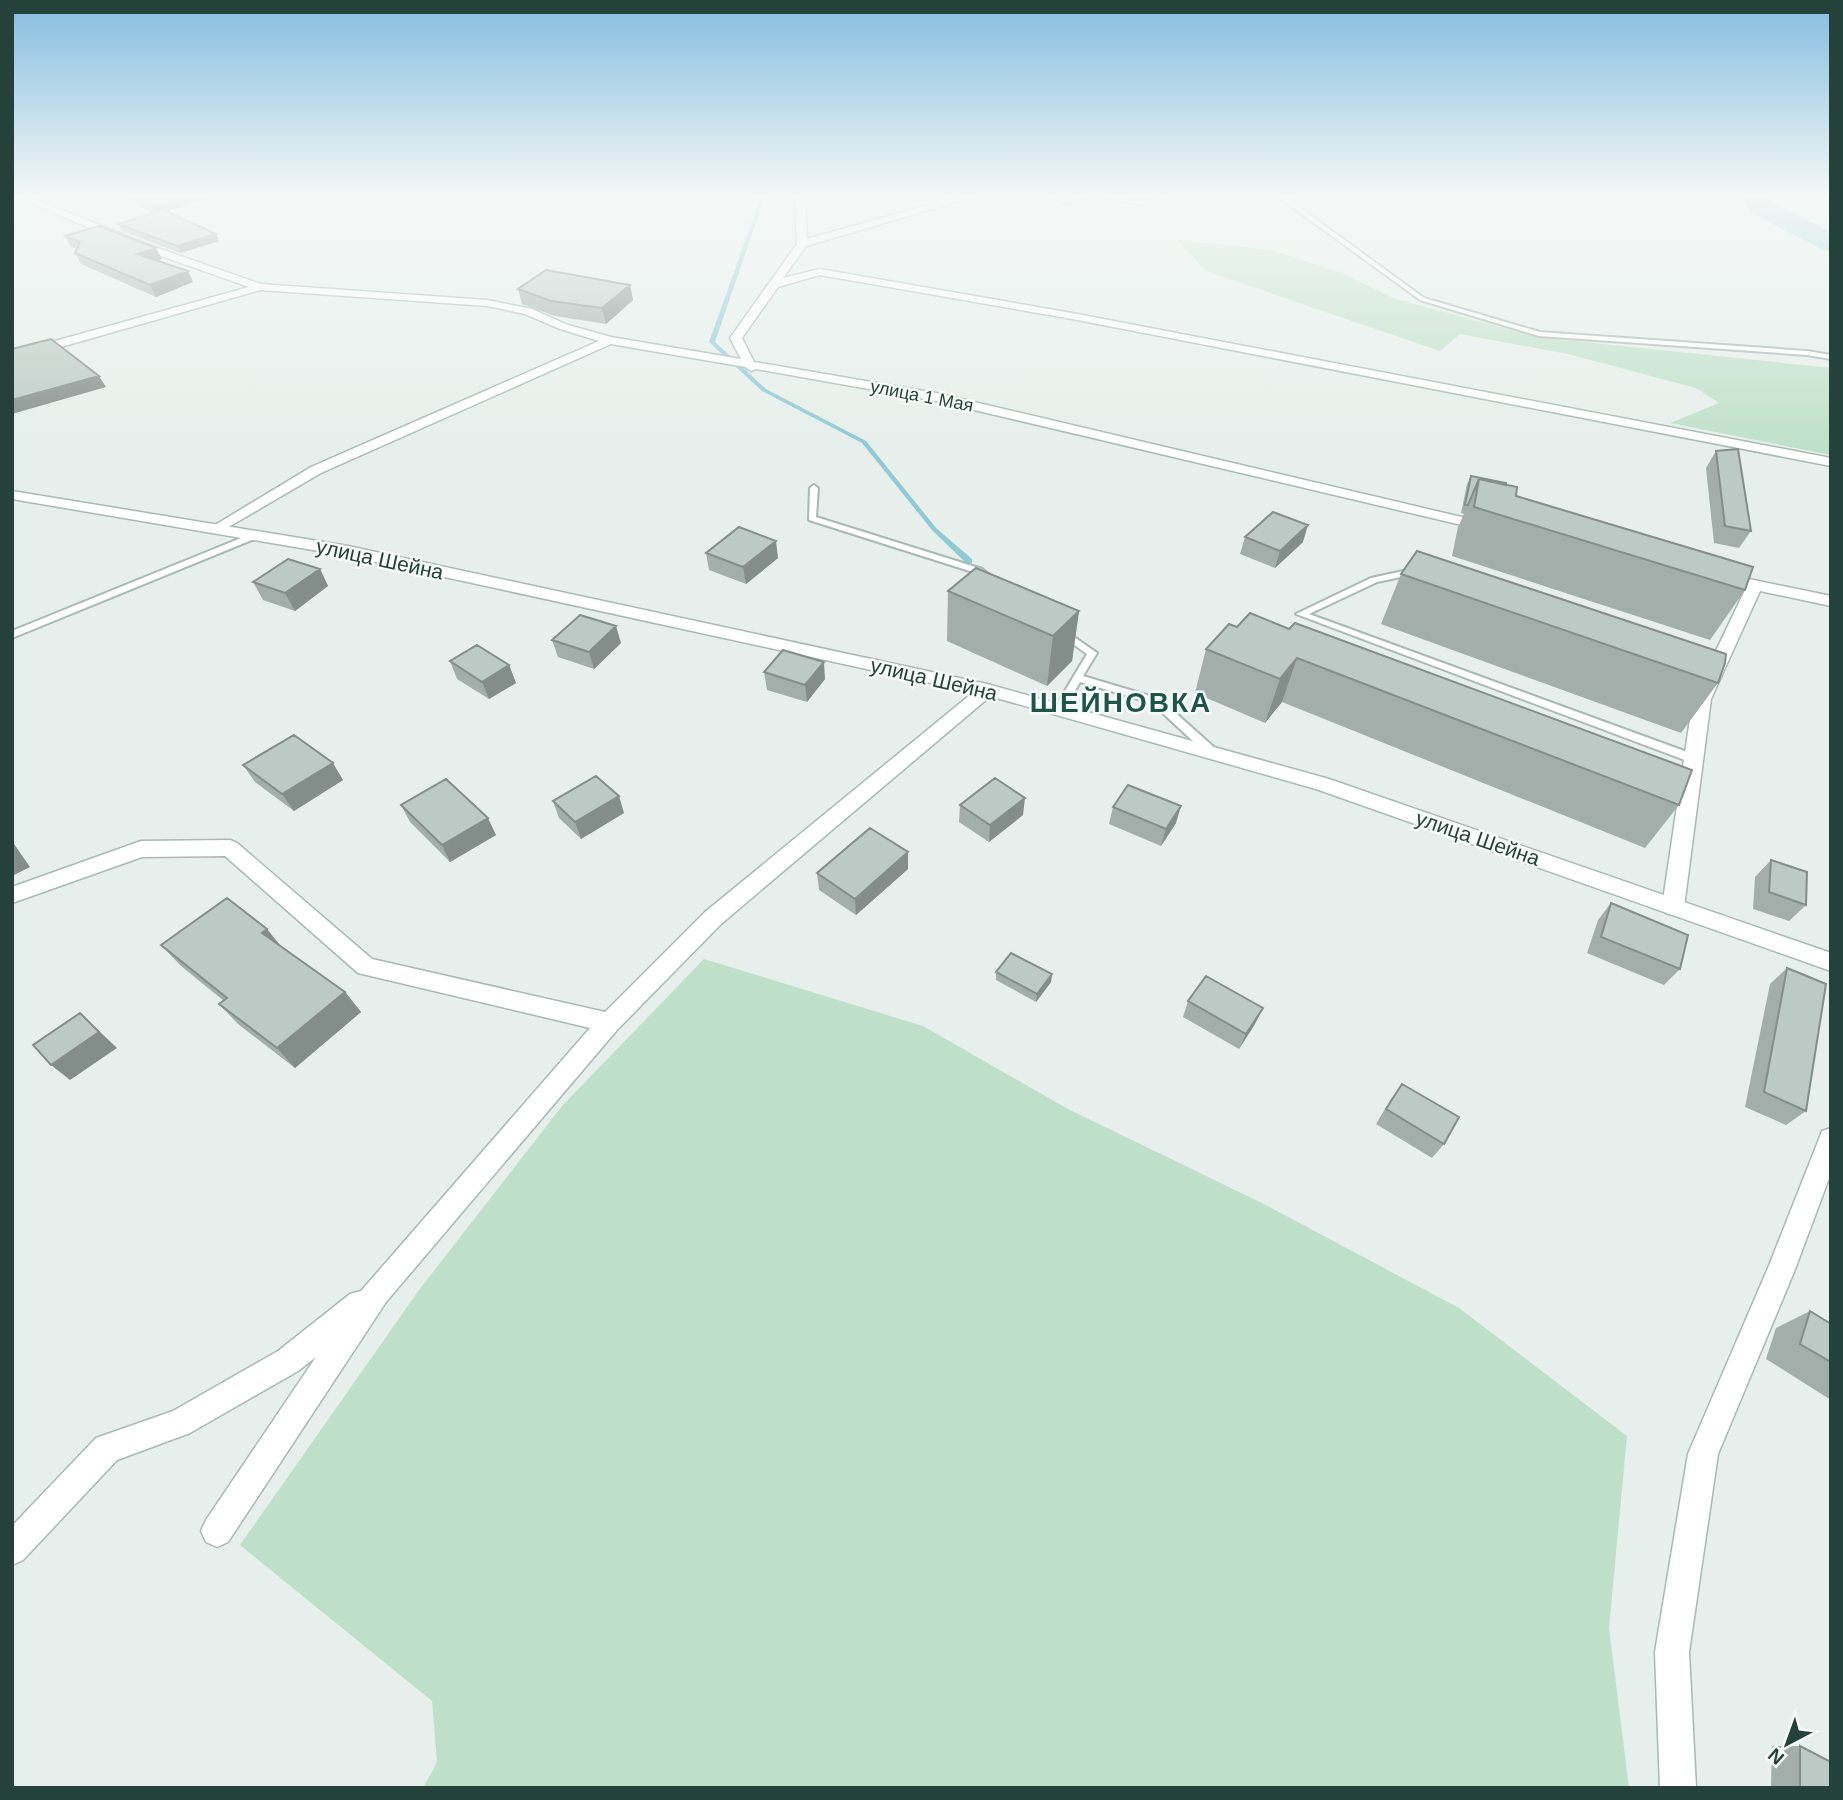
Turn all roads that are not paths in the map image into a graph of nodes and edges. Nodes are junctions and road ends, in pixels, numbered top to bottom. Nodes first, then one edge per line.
1 (240, 280) edge
2 (778, 280) edge
3 (790, 280) edge
4 (866, 280) edge
5 (1396, 280) edge
6 (775, 284) junction
7 (260, 287) junction
8 (610, 340) junction
9 (12, 357) edge
10 (1831, 357) edge
11 (751, 367) junction
12 (1831, 462) edge
13 (814, 488) dead end
14 (12, 495) edge
15 (220, 528) junction
16 (1498, 529) edge
17 (256, 535) junction
18 (1428, 568) edge
19 (1701, 574) edge
20 (1755, 585) junction
21 (1002, 588) edge
22 (1831, 601) edge
23 (1047, 620) edge
24 (12, 635) edge
25 (1077, 678) junction
26 (987, 690) junction
27 (1058, 710) junction
28 (1214, 754) junction
29 (1694, 759) junction
30 (12, 895) edge
31 (1673, 906) junction
32 (1831, 962) edge
33 (609, 1023) junction
34 (1831, 1139) edge
35 (376, 1292) junction
36 (217, 1531) dead end
37 (12, 1549) edge
38 (1678, 1788) edge

1 - 7 street, улица 1 Мая
2 - 6 street
3 - 6 street
4 - 12 street
5 - 10 lane
6 - 11 street
7 - 8 street, улица 1 Мая
7 - 9 street
8 - 11 street, улица 1 Мая
8 - 15 street
11 - 16 street, улица 1 Мая
13 - 21 lane
14 - 15 street, улица Шейна
15 - 17 street, улица Шейна
17 - 24 lane
17 - 26 street, улица Шейна
18 - 29 lane
19 - 20 street
20 - 22 street
20 - 29 street
23 - 25 lane
25 - 27 lane
25 - 28 lane
26 - 27 street, улица Шейна
26 - 33 street
27 - 28 street, улица Шейна
28 - 31 street, улица Шейна
29 - 31 street
30 - 33 street
31 - 32 street, улица Шейна
33 - 35 street
34 - 38 street
35 - 36 street
35 - 37 street

